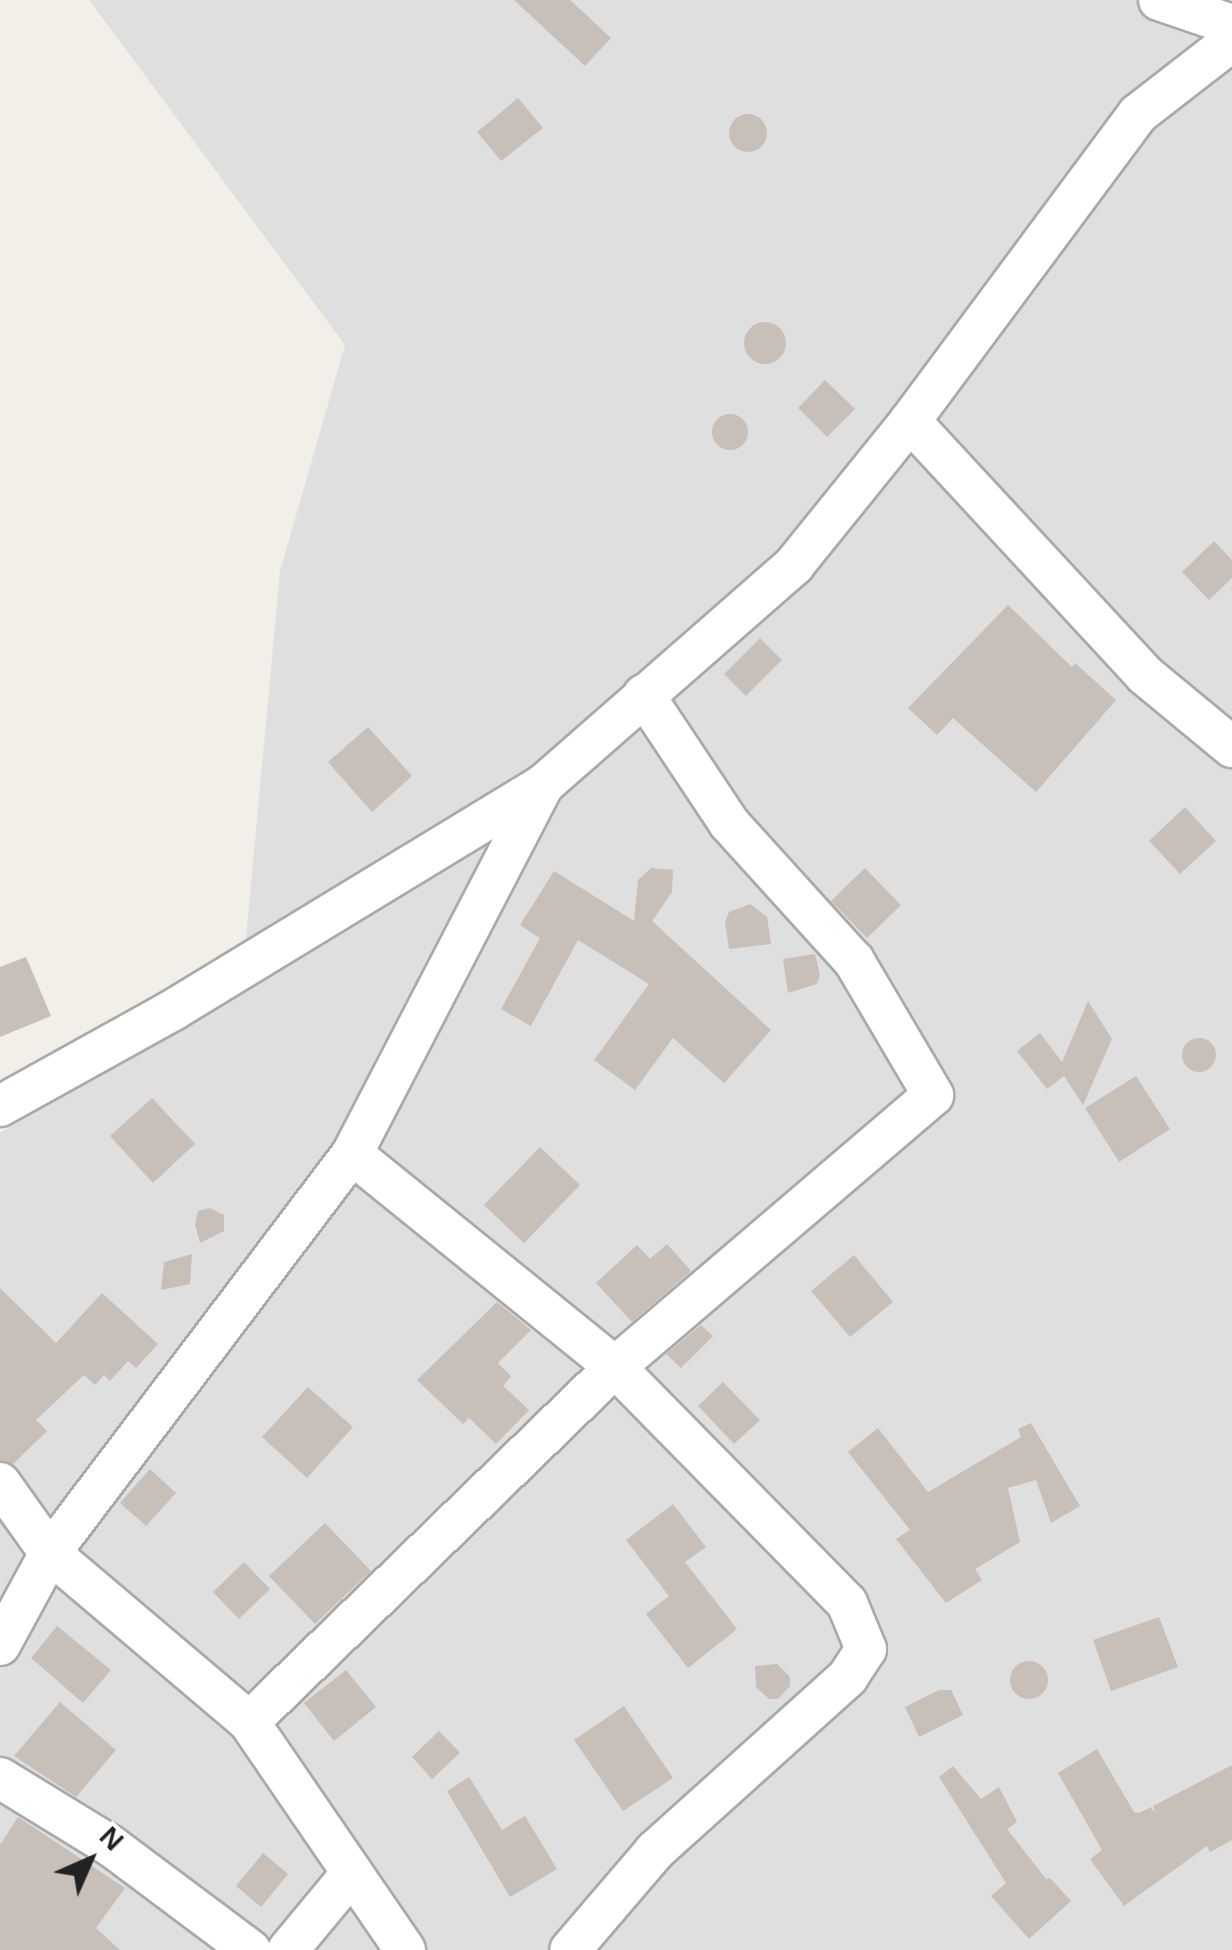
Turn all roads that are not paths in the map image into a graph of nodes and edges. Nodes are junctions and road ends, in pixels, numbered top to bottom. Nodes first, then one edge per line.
1 (1159, 0) edge
2 (1232, 25) edge
3 (1232, 42) edge
4 (910, 420) junction
5 (644, 695) junction
6 (1232, 746) edge
7 (543, 785) junction
8 (0, 1106) edge
9 (352, 1154) junction
10 (615, 1367) junction
11 (0, 1483) edge
12 (50, 1552) junction
13 (0, 1645) edge
14 (249, 1722) junction
15 (0, 1778) edge
16 (352, 1873) junction
17 (250, 1950) edge
18 (288, 1950) edge
19 (405, 1950) edge
20 (570, 1950) edge

1 - 2 street
3 - 4 street
4 - 5 street
4 - 6 street
5 - 7 street
5 - 10 street
7 - 8 street
7 - 9 street
9 - 10 street
9 - 12 street
10 - 14 street
10 - 20 street
11 - 12 street
12 - 13 street
12 - 14 street
14 - 16 street
15 - 17 street
16 - 18 street
16 - 19 street

